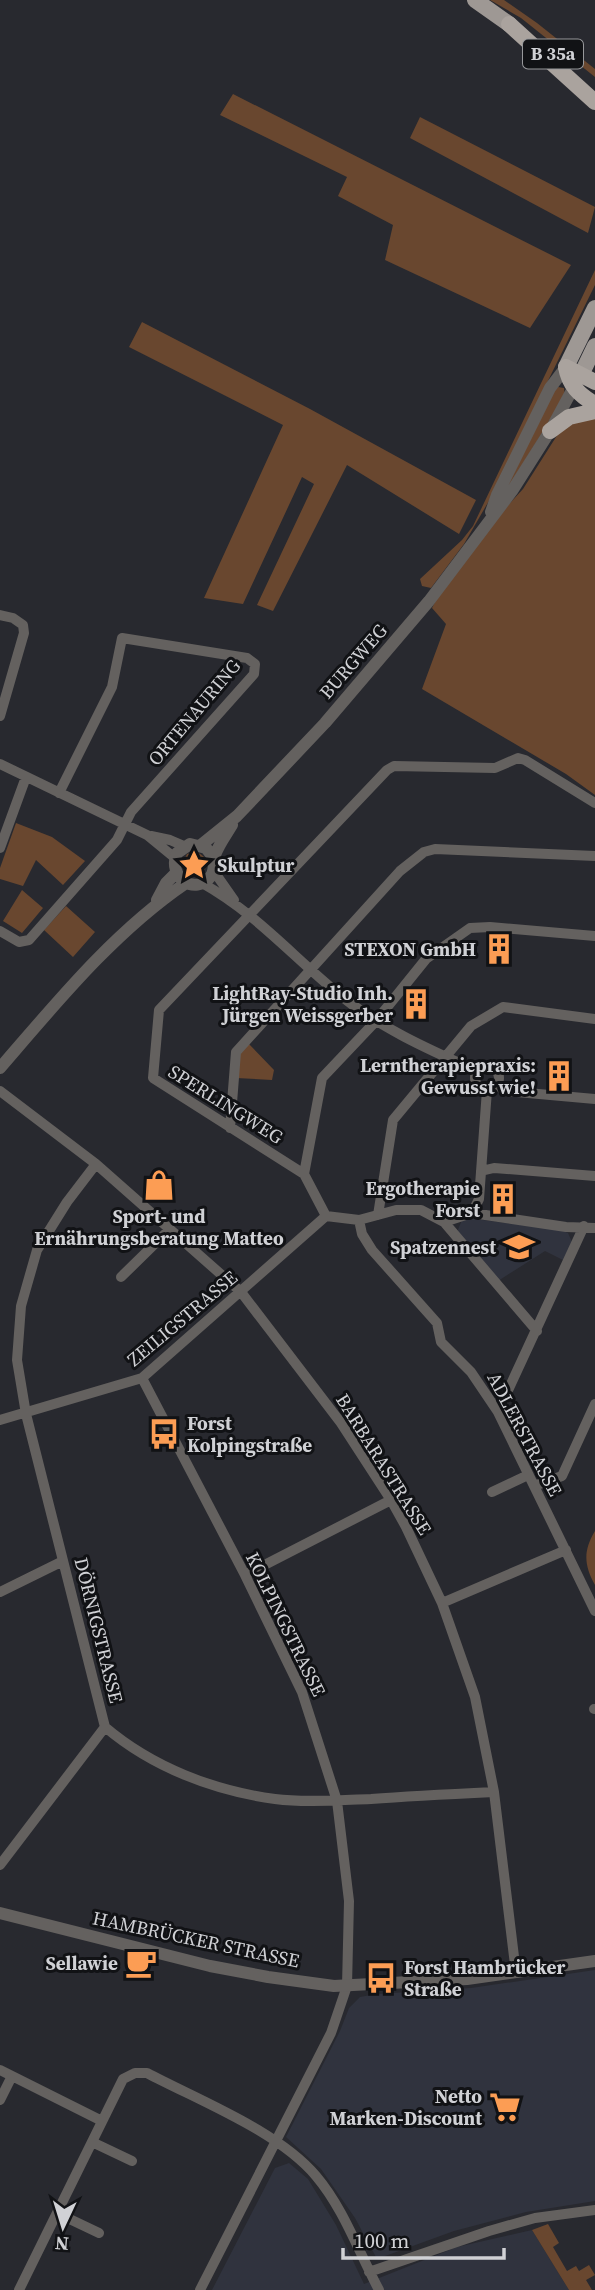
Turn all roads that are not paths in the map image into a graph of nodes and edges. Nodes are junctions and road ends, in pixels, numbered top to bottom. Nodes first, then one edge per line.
1 (475, 0) edge
2 (509, 24) junction
3 (595, 88) edge
4 (595, 102) edge
5 (595, 308) edge
6 (595, 346) edge
7 (579, 378) edge
8 (595, 404) edge
9 (595, 411) edge
10 (550, 431) junction
11 (487, 523) junction
12 (0, 615) edge
13 (0, 716) edge
14 (0, 764) edge
15 (26, 777) junction
16 (59, 793) junction
17 (595, 803) edge
18 (237, 816) junction
19 (124, 825) junction
20 (147, 835) junction
21 (201, 845) junction
22 (184, 846) junction
23 (0, 848) edge
24 (595, 856) edge
25 (175, 858) junction
26 (213, 864) junction
27 (181, 878) junction
28 (202, 883) junction
29 (236, 903) junction
30 (251, 914) junction
31 (0, 931) edge
32 (595, 936) edge
33 (310, 968) junction
34 (595, 1018) edge
35 (376, 1021) junction
36 (444, 1056) junction
37 (0, 1068) edge
38 (477, 1071) junction
39 (492, 1088) junction
40 (0, 1091) edge
41 (595, 1099) edge
42 (230, 1128) junction
43 (96, 1164) junction
44 (481, 1171) junction
45 (304, 1174) junction
46 (595, 1176) edge
47 (472, 1213) junction
48 (378, 1215) junction
49 (326, 1216) junction
50 (359, 1220) junction
51 (444, 1222) junction
52 (590, 1227) edge
53 (169, 1230) junction
54 (121, 1277) dead end
55 (241, 1292) junction
56 (537, 1331) junction
57 (142, 1378) junction
58 (595, 1404) edge
59 (498, 1412) junction
60 (26, 1414) junction
61 (0, 1420) edge
62 (528, 1475) junction
63 (534, 1486) junction
64 (492, 1492) dead end
65 (391, 1500) junction
66 (566, 1550) junction
67 (63, 1561) junction
68 (245, 1575) junction
69 (0, 1592) edge
70 (442, 1603) junction
71 (595, 1611) edge
72 (105, 1727) junction
73 (494, 1791) junction
74 (337, 1801) junction
75 (0, 1865) edge
76 (0, 1913) edge
77 (595, 1961) edge
78 (516, 1973) junction
79 (347, 1986) junction
80 (0, 2070) edge
81 (12, 2076) junction
82 (0, 2100) edge
83 (102, 2121) junction
84 (277, 2140) junction
85 (92, 2142) junction
86 (131, 2161) dead end
87 (595, 2210) edge
88 (57, 2213) junction
89 (99, 2233) dead end
90 (369, 2272) junction
91 (19, 2290) edge
92 (200, 2290) edge
93 (379, 2290) edge

1 - 2 main road, B 35a
2 - 3 highway, B 35a
2 - 4 highway, B 35a
5 - 7 main road
6 - 7 main road
7 - 8 highway
7 - 10 street, BURGWEG
7 - 11 street, BURGWEG
9 - 10 highway
10 - 11 street, BURGWEG
11 - 18 street, BURGWEG
12 - 13 street
14 - 15 street
15 - 16 street
15 - 23 street
16 - 19 street
16 - 19 street, ORTENAURING
17 - 30 street
18 - 21 street, BURGWEG
18 - 26 street, BURGWEG
19 - 20 street
19 - 31 street
20 - 22 street
20 - 25 street
21 - 22 street
21 - 26 street
22 - 25 street
24 - 33 street
25 - 27 street
26 - 28 street, BURGWEG
26 - 29 street
27 - 28 street
27 - 37 street
28 - 29 street
29 - 30 street
30 - 33 street
30 - 42 street, SPERLINGWEG
32 - 35 street
33 - 35 street
33 - 42 street
34 - 36 street
35 - 36 street
35 - 45 street
36 - 38 street
36 - 48 street
38 - 39 street
38 - 39 street
39 - 41 street
39 - 44 street
40 - 43 street, BARBARASTRASSE
42 - 45 street, SPERLINGWEG
43 - 53 street, BARBARASTRASSE
43 - 60 street, DÖRNIGSTRASSE
44 - 46 street
44 - 47 street
45 - 49 street
47 - 51 street
47 - 52 street
48 - 50 street
48 - 51 street
49 - 50 street
49 - 55 street, ZEILIGSTRASSE
50 - 59 street, ADLERSTRASSE
51 - 56 street
52 - 56 street
53 - 54 street
53 - 55 street, BARBARASTRASSE
55 - 57 street, ZEILIGSTRASSE
55 - 65 street, BARBARASTRASSE
56 - 59 street
57 - 60 street, ZEILIGSTRASSE
57 - 68 street, KOLPINGSTRASSE
58 - 63 street
59 - 62 street, ADLERSTRASSE
60 - 61 street, ZEILIGSTRASSE
60 - 67 street, DÖRNIGSTRASSE
62 - 63 street, ADLERSTRASSE
62 - 64 street
63 - 66 street, ADLERSTRASSE
65 - 68 street
65 - 70 street, BARBARASTRASSE
66 - 70 street
66 - 71 street, ADLERSTRASSE
67 - 69 street
67 - 72 street, DÖRNIGSTRASSE
68 - 74 street, KOLPINGSTRASSE
70 - 73 street, BARBARASTRASSE
72 - 74 street
72 - 75 street, DÖRNIGSTRASSE
73 - 74 street
73 - 78 street, BARBARASTRASSE
74 - 79 street, KOLPINGSTRASSE
76 - 79 street, HAMBRÜCKER STRASSE
77 - 78 street, HAMBRÜCKER STRASSE
78 - 79 street, HAMBRÜCKER STRASSE
79 - 84 street, KOLPINGSTRASSE
80 - 81 street
81 - 82 street
81 - 83 street
83 - 84 street
83 - 85 street
84 - 90 street
84 - 92 street, KOLPINGSTRASSE
85 - 86 street
85 - 88 street
87 - 90 street
88 - 89 street
88 - 91 street
90 - 93 street

